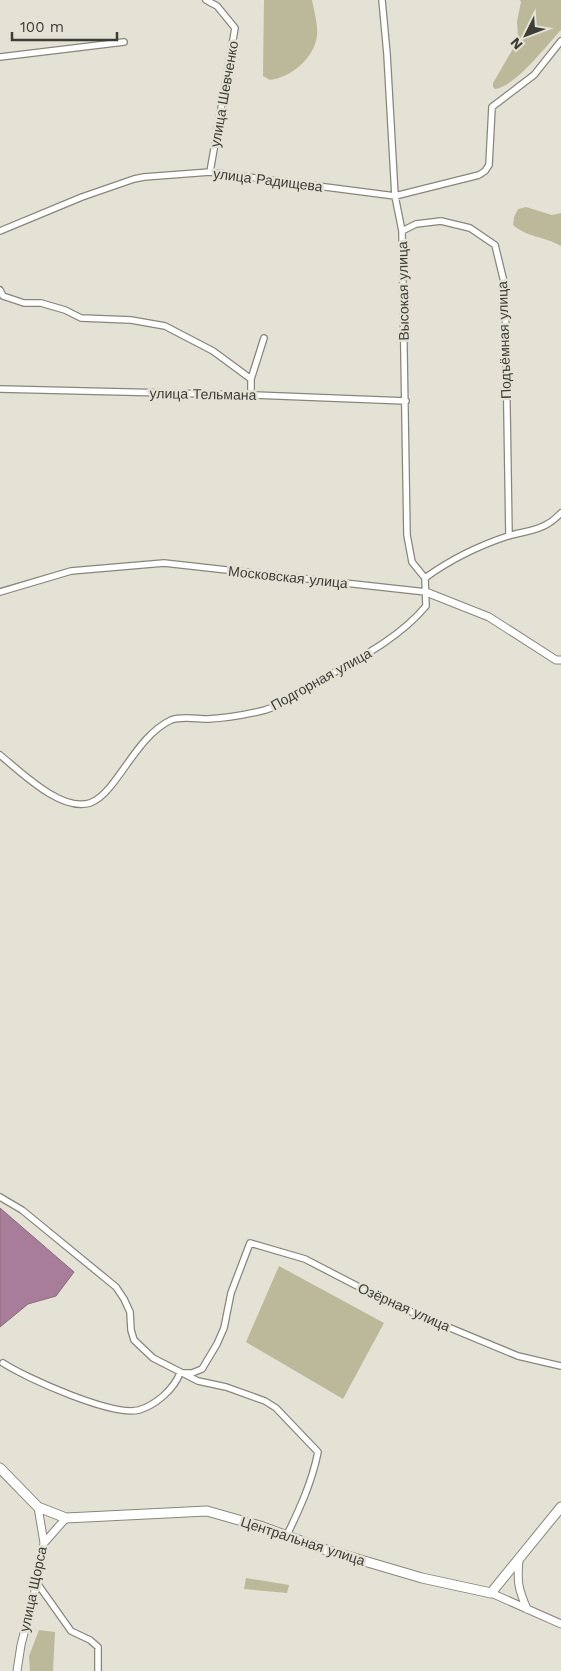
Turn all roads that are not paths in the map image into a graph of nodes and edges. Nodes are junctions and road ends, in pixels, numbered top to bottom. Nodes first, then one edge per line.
1 (206, 0) edge
2 (382, 0) edge
3 (561, 41) edge
4 (124, 42) dead end
5 (0, 57) edge
6 (210, 172) junction
7 (395, 196) junction
8 (0, 231) edge
9 (402, 231) junction
10 (0, 290) edge
11 (264, 338) dead end
12 (251, 379) junction
13 (0, 390) edge
14 (251, 394) junction
15 (406, 401) junction
16 (561, 513) edge
17 (509, 536) junction
18 (425, 578) junction
19 (0, 592) edge
20 (426, 592) junction
21 (561, 660) edge
22 (0, 755) edge
23 (0, 1197) edge
24 (3, 1364) dead end
25 (561, 1366) edge
26 (180, 1372) junction
27 (0, 1468) edge
28 (38, 1507) junction
29 (561, 1507) edge
30 (66, 1518) junction
31 (287, 1535) junction
32 (44, 1543) junction
33 (519, 1558) junction
34 (37, 1583) junction
35 (491, 1593) junction
36 (527, 1609) junction
37 (561, 1624) edge
38 (17, 1671) edge
39 (98, 1671) edge

1 - 6 street, улица Шевченко
2 - 7 street, Высокая улица
3 - 7 street
4 - 5 street
6 - 7 street, улица Радищева
6 - 8 street, улица Радищева
7 - 9 street, Высокая улица
9 - 15 street, Высокая улица
9 - 17 street, Подъёмная улица
10 - 12 street
11 - 12 street
12 - 14 street
13 - 14 street, улица Тельмана
14 - 15 street, улица Тельмана
15 - 18 street, Высокая улица
16 - 17 street
17 - 18 street
18 - 20 street
19 - 20 street, Московская улица
20 - 21 street, Московская улица
20 - 22 street, Подгорная улица
23 - 26 street
24 - 26 street
25 - 26 street, Озёрная улица
26 - 31 street
27 - 28 main road
28 - 30 main road, Центральная улица
28 - 32 street, улица Щорса
29 - 33 main road
30 - 31 main road, Центральная улица
30 - 32 street
31 - 35 main road, Центральная улица
32 - 34 street, улица Щорса
33 - 35 main road
33 - 36 street
34 - 38 street, улица Щорса
34 - 39 street
35 - 36 street, Центральная улица
36 - 37 street, Центральная улица

